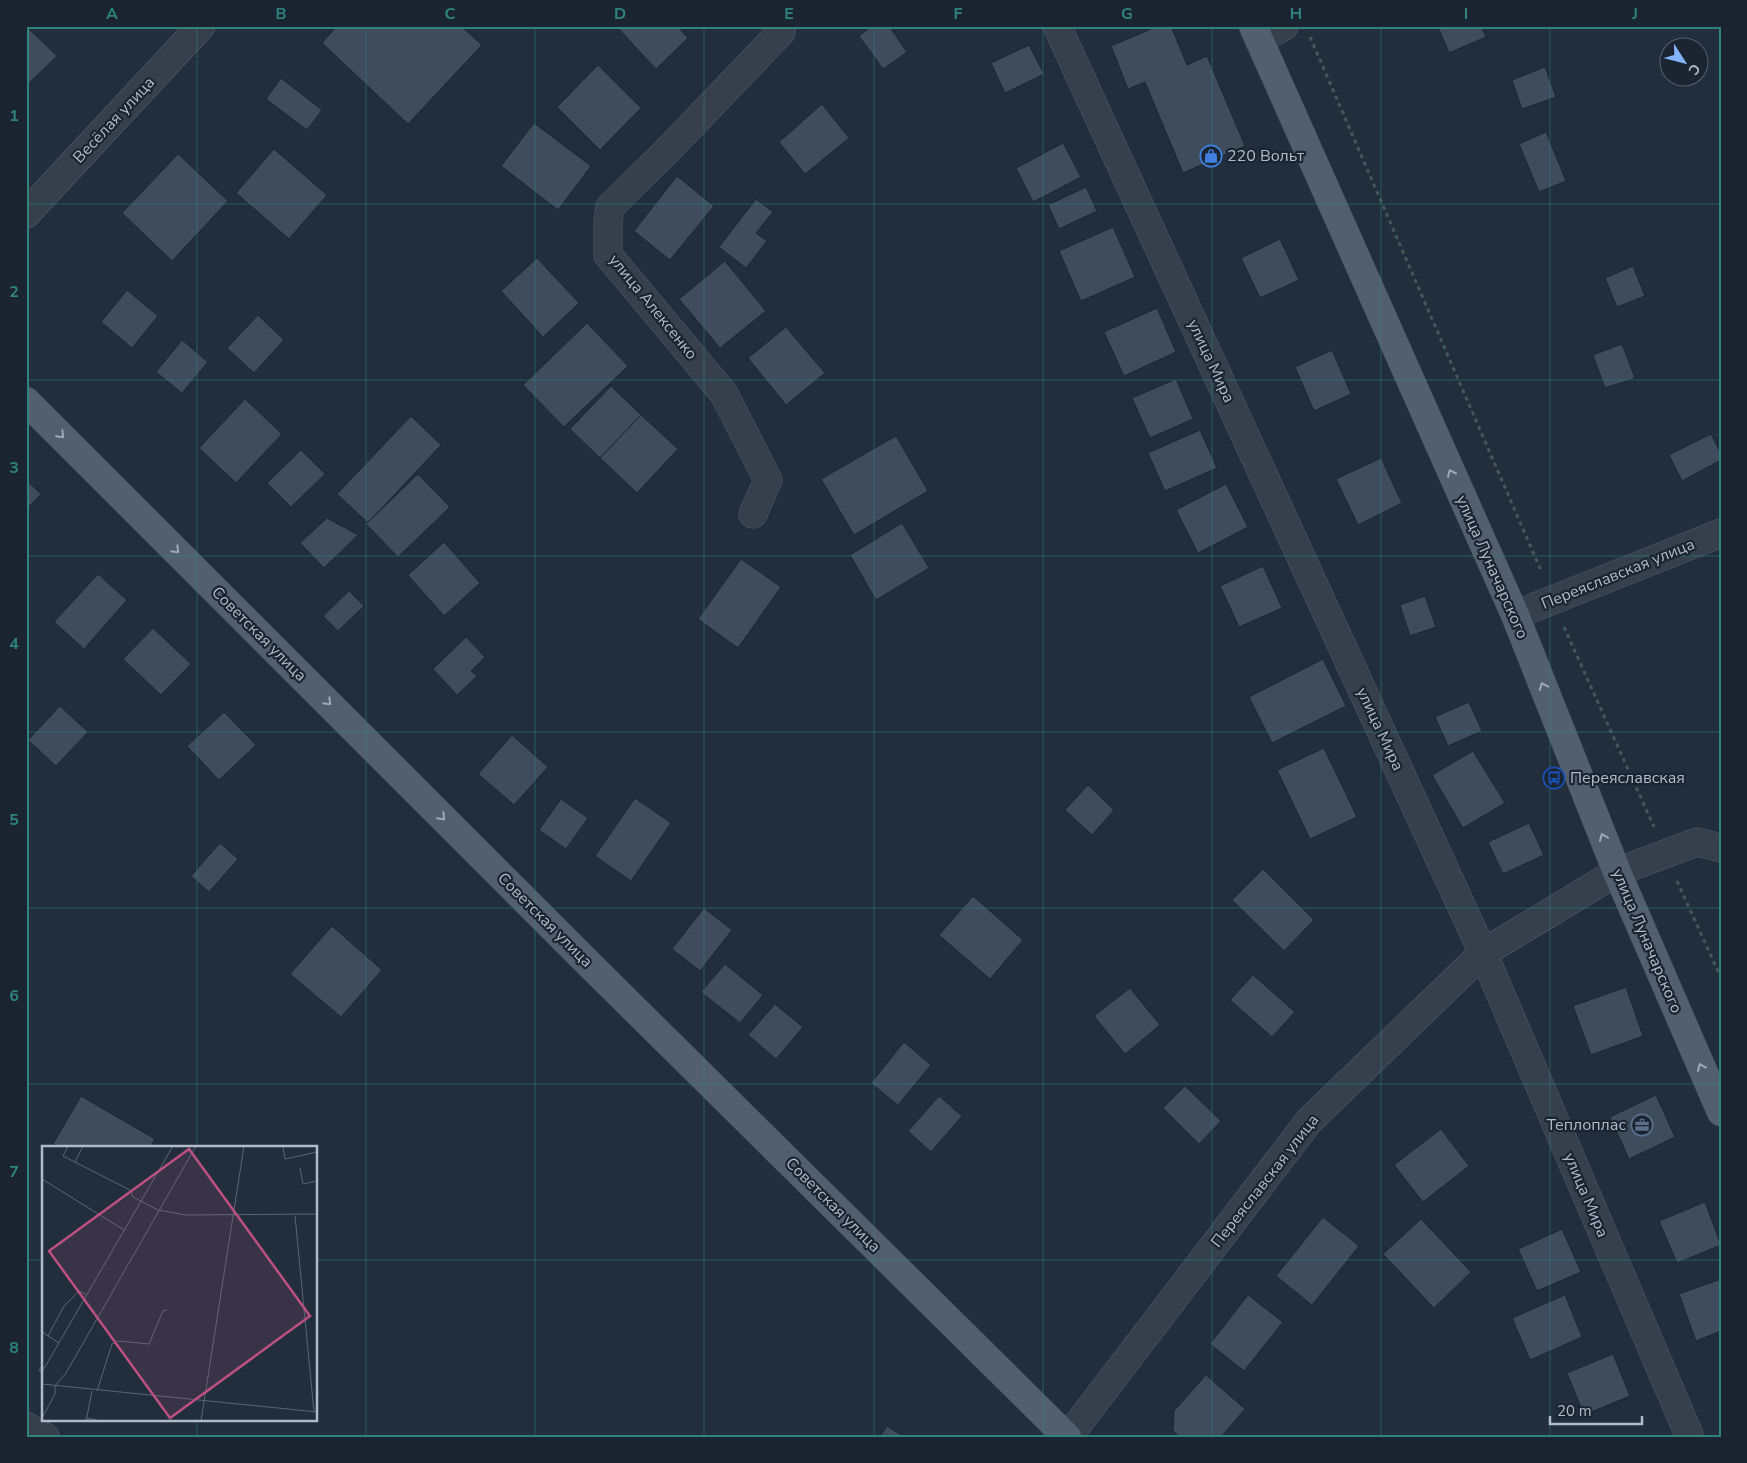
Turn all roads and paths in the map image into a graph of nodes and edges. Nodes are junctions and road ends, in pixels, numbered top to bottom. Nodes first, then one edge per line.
1 (201, 26) edge
2 (782, 26) edge
3 (1057, 26) edge
4 (1284, 26) edge
5 (1256, 33) edge
6 (1309, 35) dead end
7 (26, 214) edge
8 (26, 401) edge
9 (753, 514) dead end
10 (1721, 533) edge
11 (1554, 599) junction
12 (1514, 615) junction
13 (1709, 845) edge
14 (1665, 854) junction
15 (1617, 872) junction
16 (1483, 953) junction
17 (1721, 978) edge
18 (1721, 1112) edge
19 (26, 1426) edge
20 (45, 1437) edge
21 (1067, 1437) edge
22 (1690, 1437) edge

1 - 7 street, Весёлая улица
2 - 9 street, улица Алексенко
3 - 16 street, улица Мира
4 - 5 street
12 -> 5 main road, улица Луначарского
6 - 11 path
8 -> 21 main road, Советская улица
10 - 11 street, Переяславская улица
11 - 12 street, Переяславская улица
11 - 14 path
15 -> 12 main road, улица Луначарского
13 - 14 street, Переяславская улица
14 - 15 street, Переяславская улица
14 - 17 path
15 - 16 street, Переяславская улица
18 -> 15 main road, улица Луначарского
16 - 21 street, Переяславская улица
16 - 22 street, улица Мира
19 - 20 street

